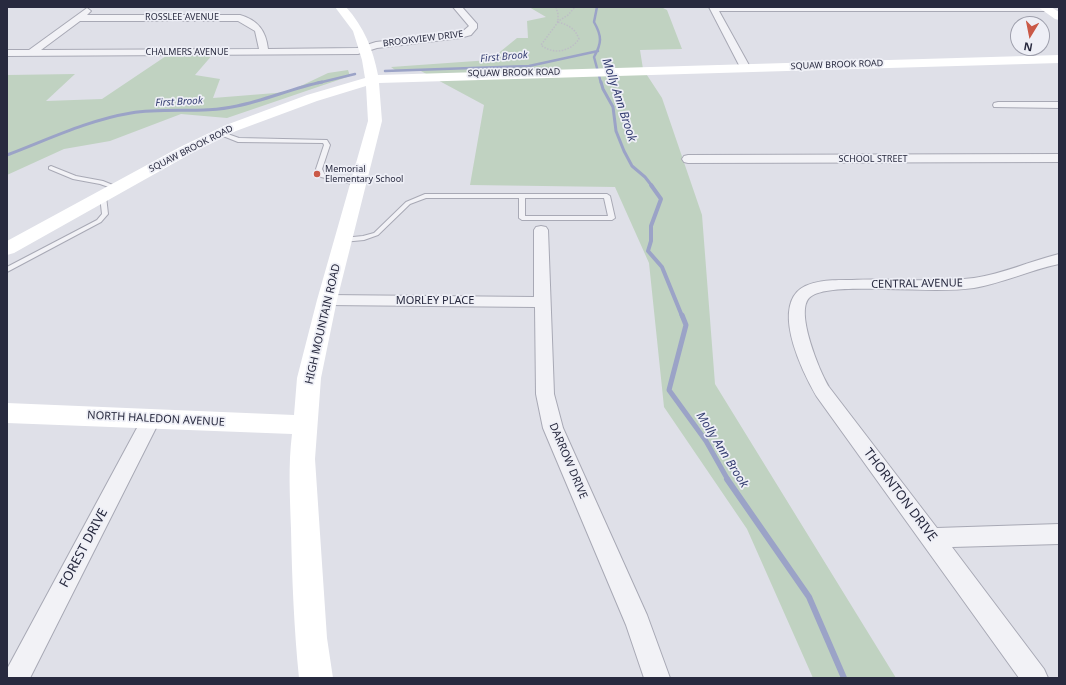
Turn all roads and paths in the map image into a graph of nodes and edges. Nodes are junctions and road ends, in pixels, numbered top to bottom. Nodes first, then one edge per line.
1 (92, 7) edge
2 (340, 7) edge
3 (457, 7) edge
4 (556, 7) edge
5 (575, 7) edge
6 (1044, 7) edge
7 (713, 8) edge
8 (1059, 17) edge
9 (78, 18) junction
10 (558, 22) junction
11 (366, 48) junction
12 (264, 52) junction
13 (7, 53) edge
14 (31, 53) junction
15 (1059, 59) edge
16 (745, 67) junction
17 (372, 80) junction
18 (998, 105) dead end
19 (1059, 105) edge
20 (220, 133) junction
21 (1059, 158) edge
22 (688, 159) dead end
23 (52, 168) dead end
24 (357, 183) junction
25 (117, 188) junction
26 (103, 196) junction
27 (522, 196) junction
28 (541, 224) junction
29 (343, 240) junction
30 (7, 249) edge
31 (1059, 259) edge
32 (7, 270) edge
33 (800, 299) joint
34 (327, 300) junction
35 (543, 302) junction
36 (7, 413) edge
37 (152, 418) junction
38 (305, 425) junction
39 (1059, 534) edge
40 (932, 538) junction
41 (16, 678) edge
42 (316, 678) edge
43 (657, 678) edge
44 (1035, 678) edge

1 - 9 street
2 - 11 street, HIGH MOUNTAIN ROAD
3 - 11 street, BROOKVIEW DRIVE
4 - 10 path
5 - 10 path
6 - 7 street
6 - 8 street
7 - 16 street
9 - 12 street, ROSSLEE AVENUE
9 - 14 street
10 - 10 path
11 - 12 street, CHALMERS AVENUE
11 - 17 street, HIGH MOUNTAIN ROAD
12 - 14 street, CHALMERS AVENUE
13 - 14 street, CHALMERS AVENUE
15 - 16 street, SQUAW BROOK ROAD
16 - 17 street, SQUAW BROOK ROAD
17 - 20 street, SQUAW BROOK ROAD
17 - 24 street, HIGH MOUNTAIN ROAD
18 - 19 street
20 - 24 lane
20 - 25 street, SQUAW BROOK ROAD
21 - 22 street, SCHOOL STREET
23 - 25 lane
24 - 29 street, HIGH MOUNTAIN ROAD
25 - 26 street, SQUAW BROOK ROAD
26 - 30 street, SQUAW BROOK ROAD
26 - 32 lane
27 - 28 lane
27 - 28 lane
27 - 29 lane
28 - 35 street, DARROW DRIVE
29 - 34 street, HIGH MOUNTAIN ROAD
31 - 33 street, CENTRAL AVENUE
33 - 40 street, THORNTON DRIVE
34 - 35 street, MORLEY PLACE
34 - 38 street, HIGH MOUNTAIN ROAD
35 - 43 street, DARROW DRIVE
36 - 37 street, NORTH HALEDON AVENUE
37 - 38 street, NORTH HALEDON AVENUE
37 - 41 street, FOREST DRIVE
38 - 42 street, HIGH MOUNTAIN ROAD
39 - 40 street
40 - 44 street, THORNTON DRIVE

